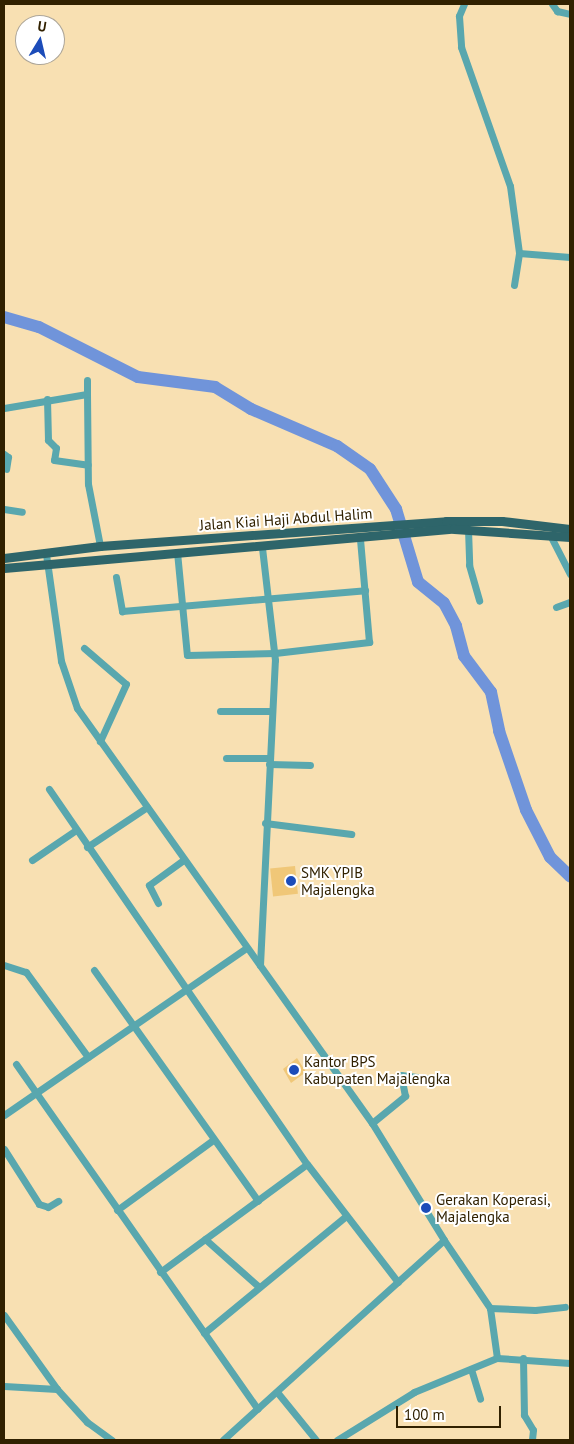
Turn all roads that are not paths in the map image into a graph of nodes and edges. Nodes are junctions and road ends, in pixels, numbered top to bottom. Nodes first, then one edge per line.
1 (464, 4) edge
2 (552, 4) edge
3 (570, 14) edge
4 (518, 255) junction
5 (570, 257) edge
6 (514, 285) dead end
7 (87, 380) dead end
8 (87, 394) junction
9 (47, 398) junction
10 (4, 408) edge
11 (4, 454) edge
12 (88, 465) junction
13 (6, 469) dead end
14 (4, 509) edge
15 (22, 512) dead end
16 (426, 527) junction
17 (468, 529) junction
18 (570, 529) edge
19 (550, 535) junction
20 (570, 537) edge
21 (360, 539) junction
22 (100, 546) junction
23 (262, 547) junction
24 (177, 552) junction
25 (4, 558) edge
26 (46, 558) junction
27 (4, 568) edge
28 (570, 574) edge
29 (116, 577) dead end
30 (365, 590) junction
31 (267, 600) junction
32 (480, 601) dead end
33 (570, 602) edge
34 (182, 606) junction
35 (556, 607) dead end
36 (84, 648) dead end
37 (275, 652) junction
38 (272, 710) junction
39 (220, 711) dead end
40 (100, 741) junction
41 (226, 758) dead end
42 (270, 761) junction
43 (310, 765) dead end
44 (49, 790) dead end
45 (147, 807) junction
46 (265, 823) junction
47 (76, 830) junction
48 (351, 834) dead end
49 (87, 847) junction
50 (32, 860) dead end
51 (182, 861) junction
52 (158, 902) dead end
53 (246, 948) junction
54 (4, 965) edge
55 (260, 965) junction
56 (94, 970) dead end
57 (187, 991) junction
58 (135, 1026) junction
59 (88, 1057) junction
60 (16, 1064) dead end
61 (436, 1079) dead end
62 (36, 1093) junction
63 (4, 1105) edge
64 (10, 1110) junction
65 (4, 1116) edge
66 (372, 1123) junction
67 (213, 1140) junction
68 (4, 1149) edge
69 (307, 1164) junction
70 (258, 1201) junction
71 (58, 1202) dead end
72 (117, 1210) junction
73 (346, 1216) junction
74 (205, 1238) junction
75 (444, 1240) junction
76 (160, 1272) junction
77 (398, 1282) junction
78 (258, 1286) junction
79 (565, 1306) dead end
80 (490, 1308) junction
81 (4, 1315) edge
82 (204, 1333) junction
83 (497, 1358) junction
84 (523, 1358) junction
85 (570, 1363) edge
86 (471, 1370) junction
87 (4, 1386) edge
88 (57, 1389) junction
89 (277, 1392) junction
90 (480, 1398) dead end
91 (258, 1409) junction
92 (112, 1440) edge
93 (223, 1440) edge
94 (316, 1440) edge
95 (337, 1440) edge
96 (532, 1440) edge

1 - 4 street
2 - 3 street
4 - 5 street
4 - 6 street
7 - 8 street
8 - 9 street
8 - 12 street
9 - 10 street
9 - 12 street
11 - 13 street
12 - 22 street
14 - 15 street
16 - 17 main road, Jalan Kiai Haji Abdul Halim
16 - 18 main road, Jalan Kiai Haji Abdul Halim
16 - 21 main road, Jalan Kiai Haji Abdul Halim
16 - 22 main road, Jalan Kiai Haji Abdul Halim
17 - 19 main road, Jalan Kiai Haji Abdul Halim
17 - 32 street
19 - 20 main road, Jalan Kiai Haji Abdul Halim
19 - 28 street
21 - 23 main road, Jalan Kiai Haji Abdul Halim
21 - 30 street
22 - 26 main road, Jalan Kiai Haji Abdul Halim
23 - 24 main road, Jalan Kiai Haji Abdul Halim
23 - 31 street
24 - 26 main road, Jalan Kiai Haji Abdul Halim
24 - 34 street
25 - 26 main road, Jalan Kiai Haji Abdul Halim
26 - 27 main road, Jalan Kiai Haji Abdul Halim
26 - 40 street
29 - 34 street
30 - 31 street
30 - 37 street
31 - 34 street
31 - 37 street
33 - 35 street
34 - 37 street
36 - 40 street
37 - 38 street
38 - 39 street
38 - 42 street
40 - 45 street
41 - 42 street
42 - 43 street
42 - 46 street
44 - 47 street
45 - 49 street
45 - 51 street
46 - 48 street
46 - 55 street
47 - 49 street
47 - 50 street
49 - 57 street
51 - 52 street
51 - 53 street
53 - 55 street
53 - 57 street
54 - 59 street
55 - 66 street
56 - 58 street
57 - 58 street
57 - 69 street
58 - 59 street
58 - 67 street
59 - 62 street
60 - 62 street
61 - 66 street
62 - 64 street
62 - 72 street
63 - 64 street
64 - 65 street
66 - 75 street
67 - 70 street
67 - 72 street
68 - 71 street
69 - 70 street
69 - 73 street
70 - 74 street
72 - 76 street
73 - 77 street
73 - 78 street
74 - 76 street
74 - 78 street
75 - 77 street
75 - 80 street
76 - 82 street
77 - 89 street
78 - 82 street
79 - 80 street
80 - 83 street
81 - 88 street
82 - 91 street
83 - 84 street
83 - 86 street
84 - 85 street
84 - 96 street
86 - 90 street
86 - 95 street
87 - 88 street
88 - 92 street
89 - 91 street
89 - 94 street
91 - 93 street

